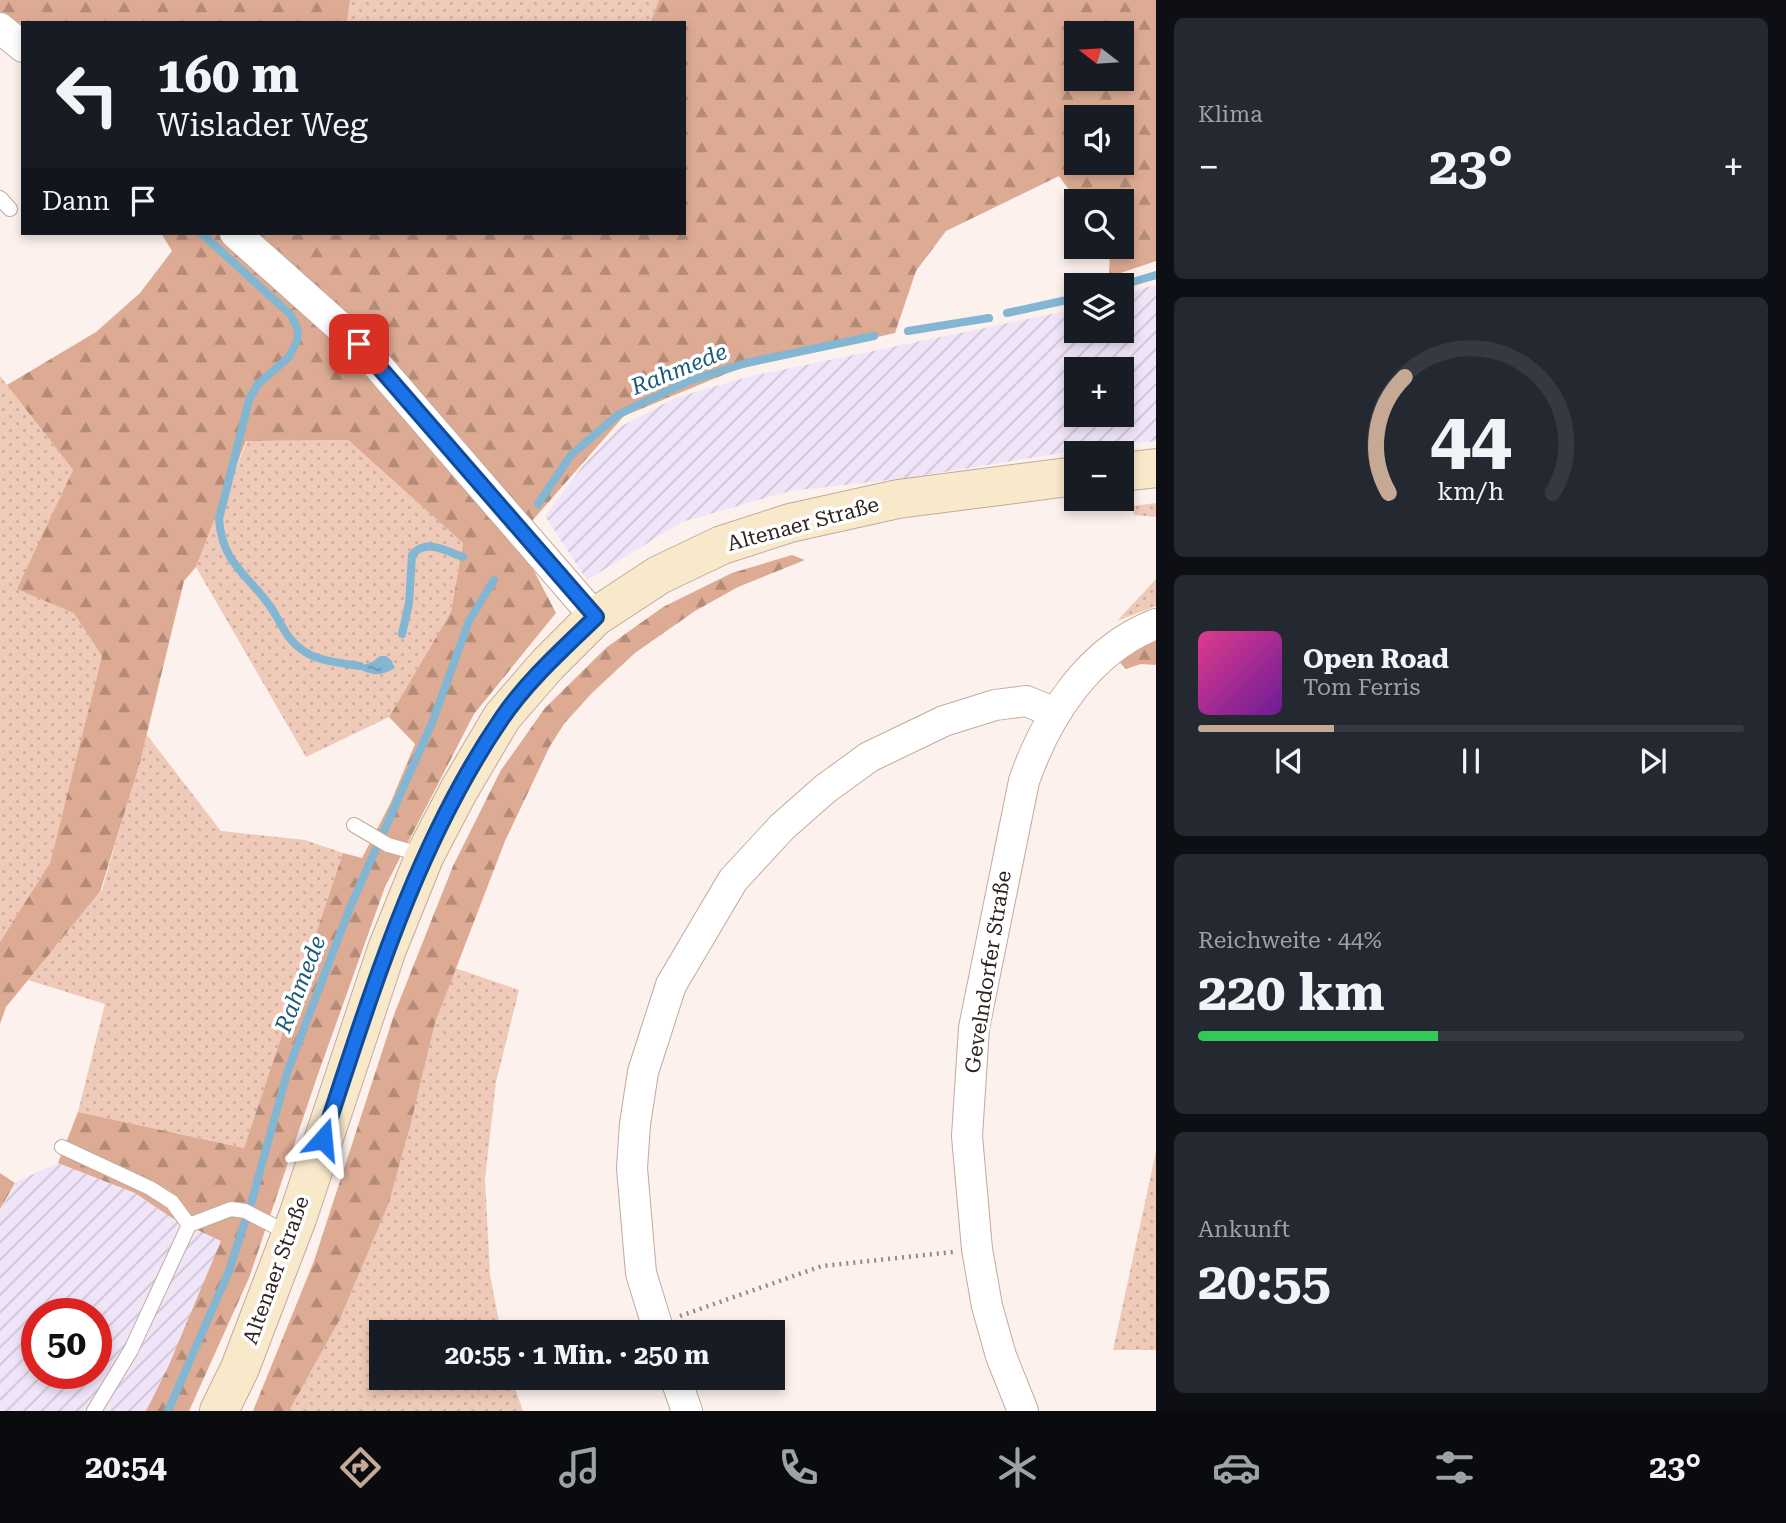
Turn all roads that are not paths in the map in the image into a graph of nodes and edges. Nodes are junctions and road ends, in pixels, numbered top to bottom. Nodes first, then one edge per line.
1 (0, 28) edge
2 (0, 46) edge
3 (21, 47) edge
4 (21, 49) edge
5 (237, 235) edge
6 (1156, 468) edge
7 (1134, 471) edge
8 (1064, 478) edge
9 (596, 617) junction
10 (1156, 624) edge
11 (1056, 713) junction
12 (354, 825) dead end
13 (425, 855) junction
14 (62, 1147) dead end
15 (189, 1225) junction
16 (290, 1235) junction
17 (655, 1320) edge
18 (680, 1390) edge
19 (94, 1411) edge
20 (219, 1411) edge
21 (687, 1411) edge
22 (1023, 1411) edge

1 - 3 street
2 - 4 lane
5 - 9 street
6 - 7 main road
8 - 9 main road, Altenaer Straße
9 - 13 main road, Altenaer Straße
10 - 11 street, Gevelndorfer Straße
11 - 17 street
11 - 22 street, Gevelndorfer Straße
12 - 13 lane
13 - 16 main road, Altenaer Straße
14 - 15 lane
15 - 16 lane
15 - 19 lane
16 - 20 main road, Altenaer Straße
18 - 21 street

